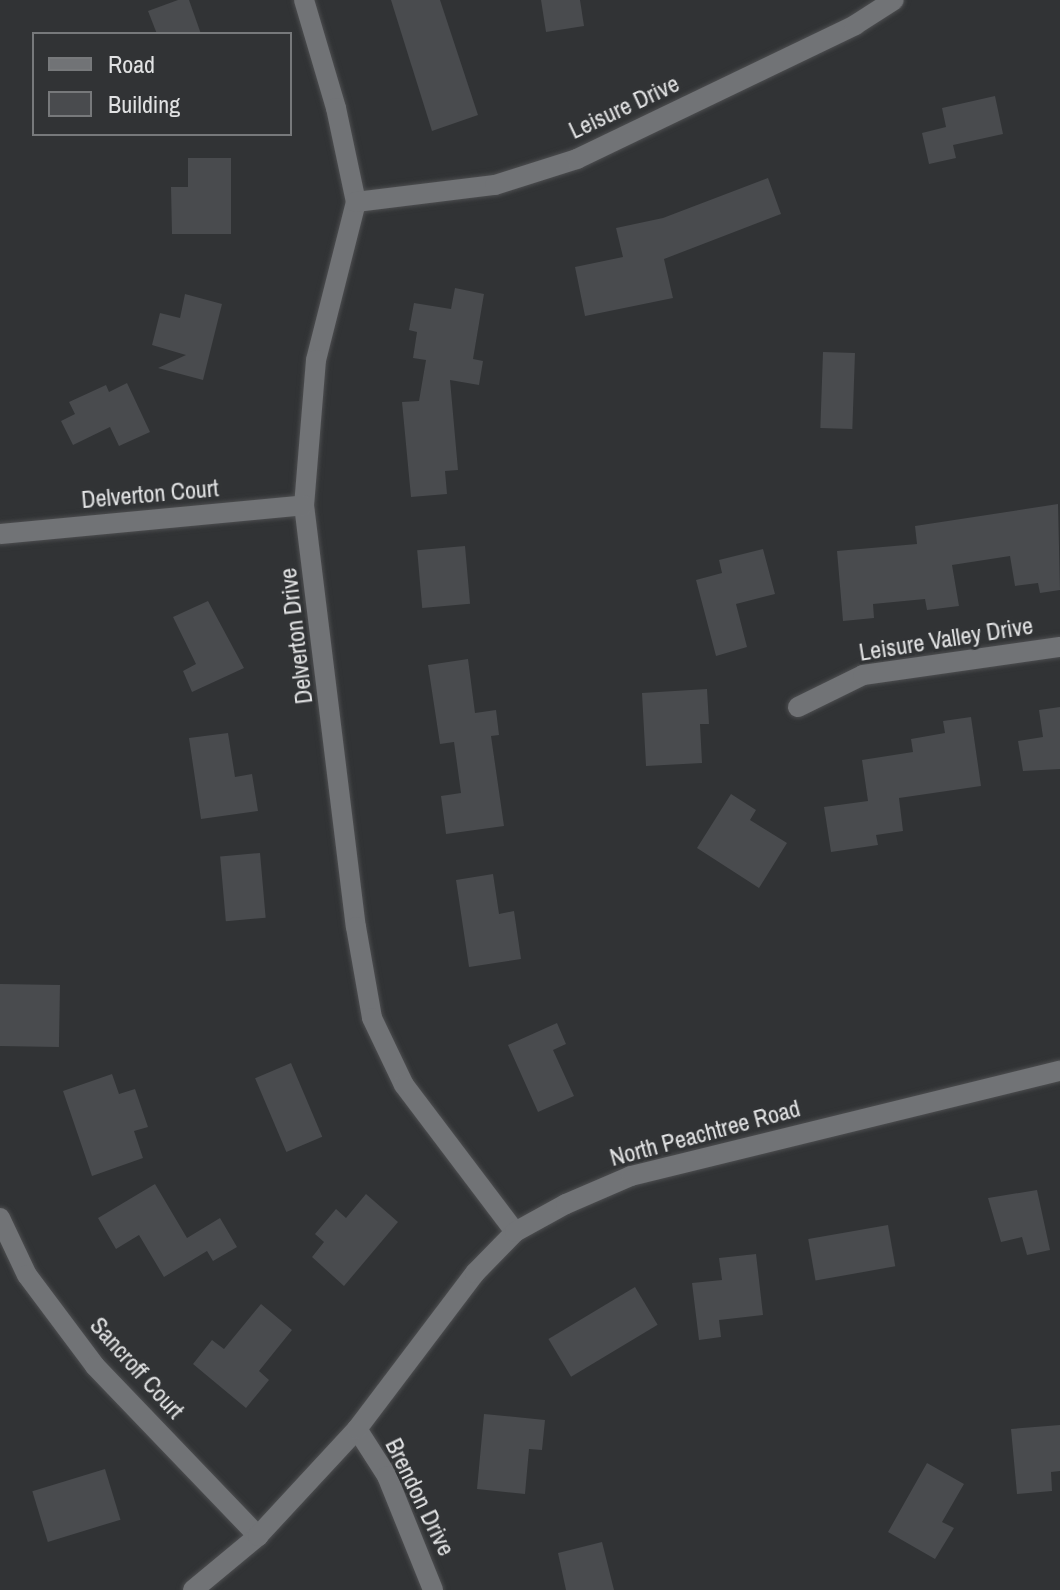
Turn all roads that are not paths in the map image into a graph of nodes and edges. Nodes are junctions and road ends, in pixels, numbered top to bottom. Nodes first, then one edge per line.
1 (304, 0) edge
2 (894, 0) edge
3 (356, 202) junction
4 (304, 505) junction
5 (0, 534) edge
6 (1060, 647) edge
7 (798, 707) dead end
8 (1060, 1071) edge
9 (0, 1218) edge
10 (515, 1232) junction
11 (357, 1429) junction
12 (258, 1536) junction
13 (193, 1590) edge
14 (433, 1590) edge

1 - 3 street, Delverton Drive
2 - 3 street, Leisure Drive
3 - 4 street, Delverton Drive
4 - 5 street, Delverton Court
4 - 10 street, Delverton Drive
6 - 7 street, Leisure Valley Drive
8 - 10 street, North Peachtree Road
9 - 12 street, Sancroff Court
10 - 11 street, North Peachtree Road
11 - 12 street, North Peachtree Road
11 - 14 street, Brendon Drive
12 - 13 street, North Peachtree Road

